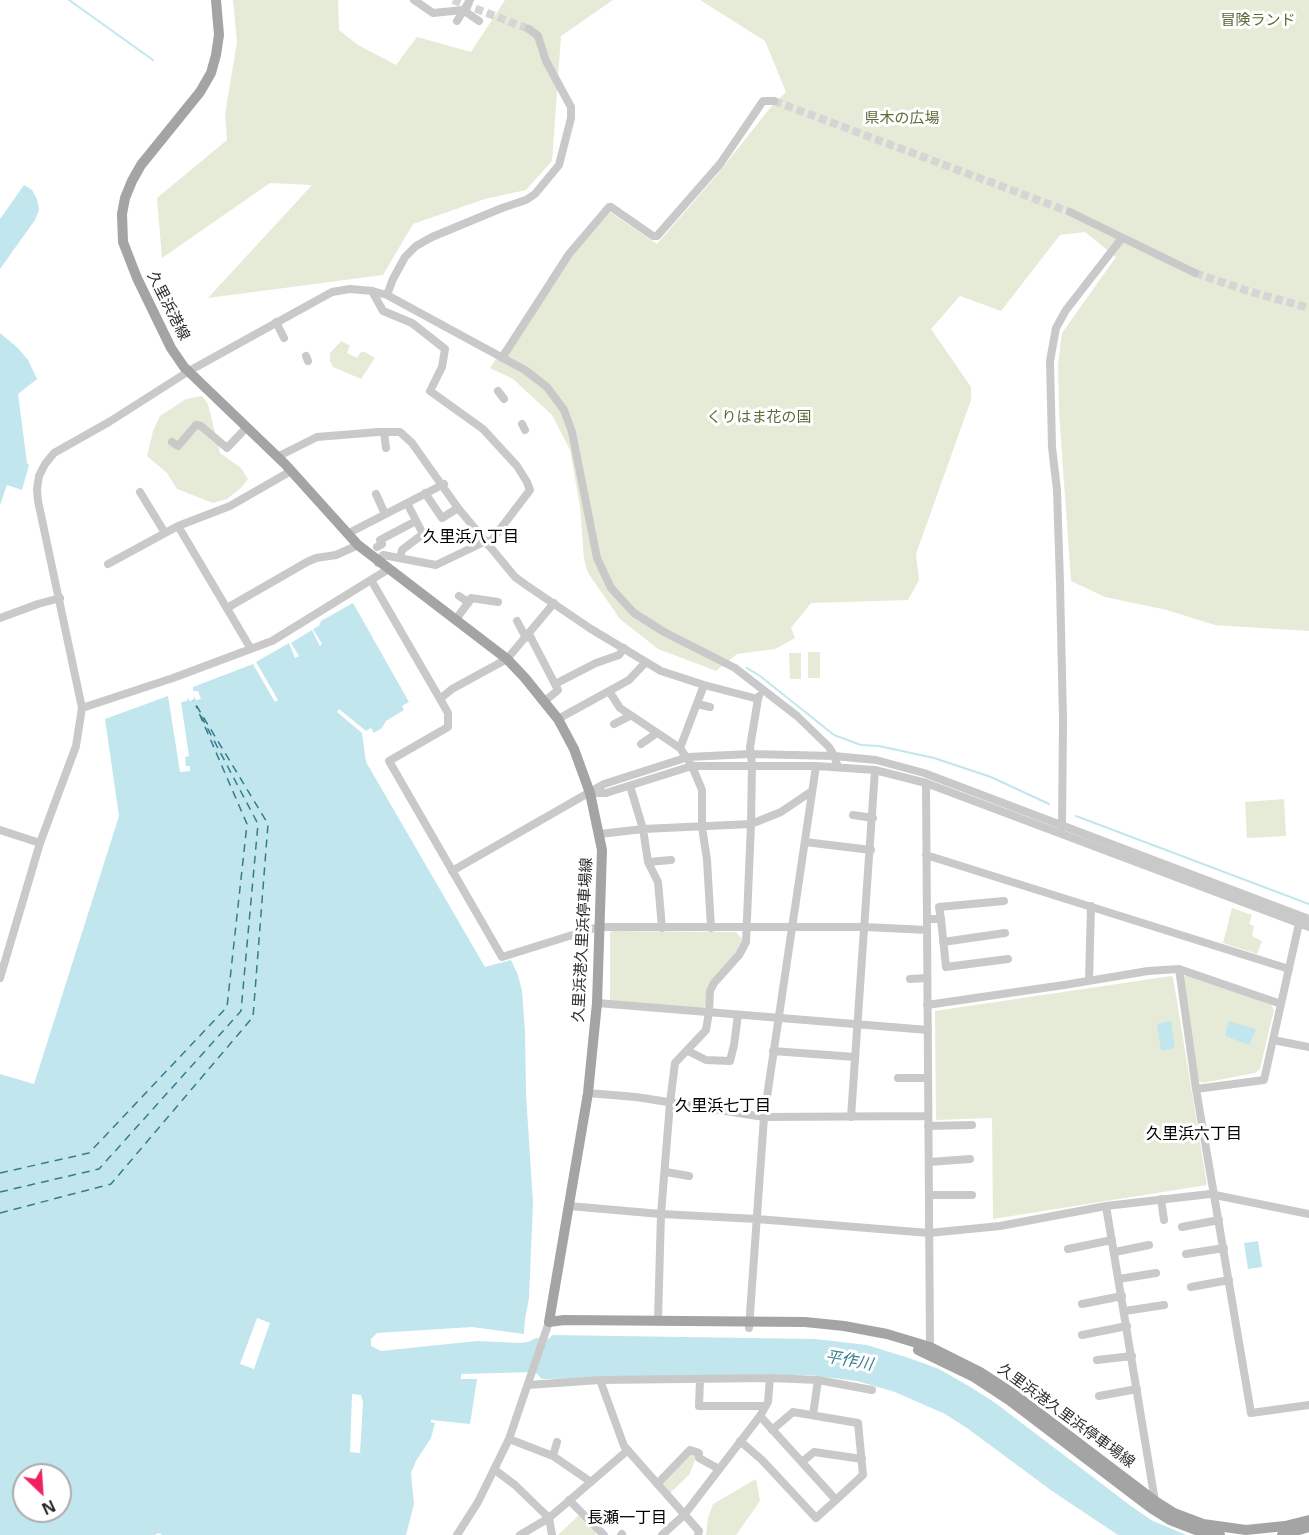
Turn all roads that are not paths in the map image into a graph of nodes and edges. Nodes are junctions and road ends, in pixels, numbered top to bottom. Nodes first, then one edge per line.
1 (216, 0) edge
2 (414, 0) edge
3 (470, 0) edge
4 (463, 10) junction
5 (457, 21) dead end
6 (479, 21) dead end
7 (529, 29) tunnel mouth
8 (774, 101) dead end
9 (1070, 212) tunnel mouth
10 (1122, 238) junction
11 (1195, 273) tunnel mouth
12 (372, 291) junction
13 (387, 295) junction
14 (276, 322) junction
15 (284, 338) dead end
16 (502, 358) junction
17 (189, 371) junction
18 (247, 427) junction
19 (384, 432) junction
20 (172, 442) dead end
21 (386, 448) dead end
22 (278, 457) junction
23 (291, 471) junction
24 (444, 484) junction
25 (140, 492) dead end
26 (425, 493) junction
27 (376, 494) dead end
28 (407, 503) junction
29 (459, 508) junction
30 (385, 514) junction
31 (416, 521) junction
32 (178, 526) junction
33 (165, 533) junction
34 (347, 534) junction
35 (487, 543) junction
36 (358, 545) junction
37 (378, 547) dead end
38 (400, 557) junction
39 (108, 564) dead end
40 (383, 566) junction
41 (371, 580) junction
42 (459, 596) dead end
43 (60, 598) junction
44 (471, 598) junction
45 (498, 602) dead end
46 (554, 603) junction
47 (227, 608) junction
48 (0, 618) edge
49 (456, 620) junction
50 (517, 621) dead end
51 (527, 636) junction
52 (624, 648) junction
53 (252, 649) junction
54 (507, 659) junction
55 (645, 663) junction
56 (555, 684) junction
57 (704, 685) junction
58 (609, 691) junction
59 (759, 694) junction
60 (440, 699) junction
61 (545, 701) junction
62 (697, 704) junction
63 (710, 707) dead end
64 (82, 708) junction
65 (630, 716) junction
66 (558, 719) junction
67 (614, 724) dead end
68 (657, 733) junction
69 (641, 744) dead end
70 (680, 748) junction
71 (750, 754) junction
72 (834, 756) junction
73 (688, 757) junction
74 (752, 765) junction
75 (692, 766) junction
76 (816, 766) junction
77 (838, 766) junction
78 (875, 770) junction
79 (926, 783) junction
80 (630, 786) junction
81 (812, 791) junction
82 (591, 793) junction
83 (853, 815) dead end
84 (873, 818) junction
85 (751, 824) junction
86 (702, 827) junction
87 (643, 829) junction
88 (1062, 829) junction
89 (0, 830) edge
90 (600, 834) junction
91 (805, 842) junction
92 (40, 843) junction
93 (871, 850) junction
94 (926, 855) junction
95 (672, 860) dead end
96 (648, 862) junction
97 (452, 871) junction
98 (1004, 901) dead end
99 (1091, 906) junction
100 (927, 919) junction
101 (941, 919) junction
102 (1303, 919) edge
103 (598, 927) junction
104 (865, 927) junction
105 (1309, 927) edge
106 (662, 928) junction
107 (711, 928) junction
108 (748, 928) junction
109 (792, 928) junction
110 (927, 930) junction
111 (1005, 933) dead end
112 (943, 942) junction
113 (1008, 959) dead end
114 (1179, 969) junction
115 (1288, 969) junction
116 (0, 978) edge
117 (927, 978) junction
118 (910, 979) dead end
119 (1089, 981) junction
120 (597, 1003) junction
121 (1281, 1004) junction
122 (927, 1005) junction
123 (709, 1012) junction
124 (738, 1015) junction
125 (780, 1017) junction
126 (858, 1024) junction
127 (928, 1030) junction
128 (1273, 1040) junction
129 (1309, 1047) edge
130 (688, 1051) junction
131 (774, 1051) junction
132 (855, 1057) junction
133 (898, 1078) dead end
134 (928, 1078) junction
135 (1197, 1089) junction
136 (588, 1093) junction
137 (670, 1103) junction
138 (928, 1116) junction
139 (764, 1117) junction
140 (851, 1117) junction
141 (972, 1125) dead end
142 (928, 1126) junction
143 (970, 1159) dead end
144 (929, 1162) junction
145 (666, 1172) junction
146 (689, 1176) dead end
147 (929, 1195) junction
148 (972, 1195) dead end
149 (1215, 1196) junction
150 (1161, 1200) junction
151 (569, 1206) junction
152 (1106, 1206) junction
153 (661, 1214) junction
154 (1309, 1214) edge
155 (757, 1219) junction
156 (1164, 1220) dead end
157 (1219, 1220) junction
158 (1182, 1227) dead end
159 (929, 1233) junction
160 (1112, 1240) junction
161 (1149, 1245) dead end
162 (1224, 1248) junction
163 (1068, 1249) dead end
164 (1115, 1252) junction
165 (1186, 1254) dead end
166 (1156, 1273) dead end
167 (1119, 1279) junction
168 (1229, 1280) junction
169 (1191, 1287) dead end
170 (1122, 1296) junction
171 (1082, 1304) dead end
172 (1164, 1305) dead end
173 (1125, 1311) junction
174 (658, 1320) junction
175 (749, 1324) junction
176 (1127, 1326) junction
177 (548, 1328) junction
178 (1082, 1335) dead end
179 (930, 1347) junction
180 (1132, 1356) junction
181 (1097, 1360) dead end
182 (700, 1378) junction
183 (770, 1378) junction
184 (529, 1380) junction
185 (600, 1380) junction
186 (818, 1380) junction
187 (1137, 1389) junction
188 (872, 1390) dead end
189 (1099, 1396) dead end
190 (1309, 1405) edge
191 (764, 1406) junction
192 (813, 1415) junction
193 (760, 1416) junction
194 (772, 1430) junction
195 (509, 1439) junction
196 (740, 1441) junction
197 (557, 1442) dead end
198 (628, 1450) junction
199 (553, 1456) junction
200 (862, 1459) junction
201 (802, 1462) junction
202 (719, 1469) junction
203 (495, 1470) junction
204 (591, 1482) junction
205 (657, 1484) junction
206 (569, 1500) junction
207 (837, 1500) junction
208 (1155, 1501) junction
209 (684, 1515) junction
210 (549, 1518) junction
211 (1309, 1520) edge
212 (1309, 1527) edge
213 (602, 1534) edge
214 (457, 1535) edge
215 (520, 1535) edge
216 (552, 1535) edge
217 (662, 1535) edge
218 (698, 1535) edge
219 (1220, 1535) edge
220 (1282, 1535) edge

1 - 17 main road, 久里浜港線
2 - 4 street
3 - 4 street
4 - 5 street
4 - 6 street
7 - 13 street
8 - 16 street
9 - 10 street
10 - 11 street
10 - 88 street
12 - 13 street
12 - 14 street
12 - 35 street
13 - 16 street
14 - 15 street
14 - 17 street
16 - 59 street
17 - 18 main road, 久里浜港線
17 - 43 street
18 - 20 street
18 - 22 main road, 久里浜港線
19 - 21 street
19 - 22 street
19 - 24 street
22 - 23 main road, 久里浜港線
23 - 32 street
23 - 34 main road, 久里浜港線
24 - 26 street
24 - 29 street
25 - 33 street
26 - 28 street
26 - 29 street
27 - 30 street
28 - 30 street
28 - 31 street
29 - 35 street
30 - 34 street
31 - 37 street
31 - 38 street
32 - 33 street
32 - 47 street
33 - 39 street
34 - 36 main road, 久里浜港線
35 - 38 street
35 - 46 street
36 - 40 main road, 久里浜港線
36 - 47 street
38 - 40 street
40 - 41 street
40 - 49 main road, 久里浜港久里浜停車場線
41 - 53 street
41 - 60 street
42 - 44 street
43 - 48 street
43 - 64 street
44 - 45 street
44 - 49 street
46 - 51 street
46 - 52 street
47 - 53 street
49 - 54 main road, 久里浜港久里浜停車場線
50 - 51 street
51 - 54 street
51 - 56 street
52 - 55 street
52 - 56 street
53 - 64 street
54 - 60 street
54 - 61 main road, 久里浜港久里浜停車場線
55 - 57 street
55 - 58 street
56 - 61 street
57 - 59 street
57 - 62 street
58 - 65 street
58 - 66 street
59 - 71 street
59 - 72 street
60 - 97 street
61 - 66 main road, 久里浜港久里浜停車場線
62 - 63 street
62 - 70 street
64 - 92 street
65 - 67 street
65 - 68 street
66 - 82 main road, 久里浜港久里浜停車場線
68 - 69 street
68 - 70 street
70 - 73 street
71 - 72 street
71 - 73 street
71 - 74 street
72 - 77 street
72 - 88 street
73 - 75 street
73 - 82 street
74 - 75 street
74 - 76 street
74 - 85 street
75 - 80 street
75 - 86 street
76 - 77 street
76 - 81 street
77 - 78 street
78 - 79 street
78 - 84 street
79 - 88 street
79 - 94 street
80 - 82 street
80 - 87 street
81 - 85 street
81 - 91 street
82 - 90 main road, 久里浜港久里浜停車場線
82 - 97 street
83 - 84 street
84 - 93 street
85 - 86 street
85 - 108 street
86 - 87 street
86 - 107 street
87 - 90 street
87 - 96 street
88 - 102 street
89 - 92 street
90 - 103 main road, 久里浜港久里浜停車場線
91 - 93 street
91 - 109 street
92 - 116 street
93 - 104 street
94 - 99 street
94 - 100 street
95 - 96 street
96 - 106 street
97 - 103 street
98 - 101 street
99 - 115 street
99 - 119 street
100 - 101 street
100 - 110 street
101 - 112 street
102 - 105 street
102 - 115 street
103 - 106 street
103 - 120 main road, 久里浜港久里浜停車場線
104 - 109 street
104 - 110 street
104 - 126 street
106 - 107 street
107 - 108 street
108 - 109 street
108 - 123 street
109 - 125 street
110 - 117 street
111 - 112 street
112 - 113 street
114 - 119 street
114 - 121 street
114 - 135 street
115 - 121 street
117 - 118 street
117 - 122 street
119 - 122 street
120 - 123 street
120 - 136 main road, 久里浜港久里浜停車場線
121 - 128 street
122 - 127 street
123 - 124 street
123 - 130 street
124 - 125 street
124 - 130 street
125 - 126 street
125 - 131 street
126 - 127 street
126 - 132 street
127 - 134 street
128 - 129 street
128 - 135 street
130 - 137 street
131 - 132 street
131 - 139 street
132 - 140 street
133 - 134 street
134 - 138 street
135 - 149 street
136 - 137 street
136 - 151 main road, 久里浜港久里浜停車場線
137 - 139 street
137 - 145 street
138 - 140 street
138 - 142 street
139 - 140 street
139 - 155 street
141 - 142 street
142 - 144 street
143 - 144 street
144 - 147 street
145 - 146 street
145 - 153 street
147 - 148 street
147 - 159 street
149 - 150 street
149 - 154 street
149 - 157 street
150 - 152 street
150 - 156 street
151 - 153 street
151 - 177 main road, 久里浜港久里浜停車場線
152 - 159 street
152 - 160 street
153 - 155 street
153 - 174 street
155 - 159 street
155 - 175 street
157 - 158 street
157 - 162 street
159 - 179 street
160 - 163 street
160 - 164 street
161 - 164 street
162 - 165 street
162 - 168 street
164 - 167 street
166 - 167 street
167 - 170 street
168 - 169 street
168 - 190 street
170 - 171 street
170 - 173 street
172 - 173 street
173 - 176 street
174 - 175 main road, 久里浜港久里浜停車場線
174 - 177 main road, 久里浜港久里浜停車場線
175 - 177 main road, 久里浜港久里浜停車場線
175 - 179 main road, 久里浜港久里浜停車場線
175 - 219 main road, 久里浜港久里浜停車場線
176 - 178 street
176 - 180 street
177 - 184 street
179 - 208 main road, 久里浜港久里浜停車場線
180 - 181 street
180 - 187 street
182 - 183 street
182 - 185 street
182 - 191 street
183 - 186 street
183 - 191 street
184 - 185 street
184 - 195 street
185 - 198 street
186 - 188 street
186 - 192 street
187 - 189 street
187 - 208 street
191 - 193 street
192 - 194 street
192 - 200 street
193 - 194 street
193 - 196 street
194 - 201 street
195 - 199 street
195 - 203 street
196 - 202 street
196 - 207 street
197 - 199 street
198 - 204 street
198 - 205 street
199 - 204 street
200 - 201 street
200 - 207 street
201 - 207 street
202 - 205 street
202 - 209 street
203 - 210 street
203 - 214 street
204 - 206 street
205 - 209 street
206 - 210 street
206 - 213 street
208 - 211 main road, 久里浜港久里浜停車場線
209 - 217 street
209 - 218 street
210 - 215 street
210 - 216 street
212 - 220 main road

